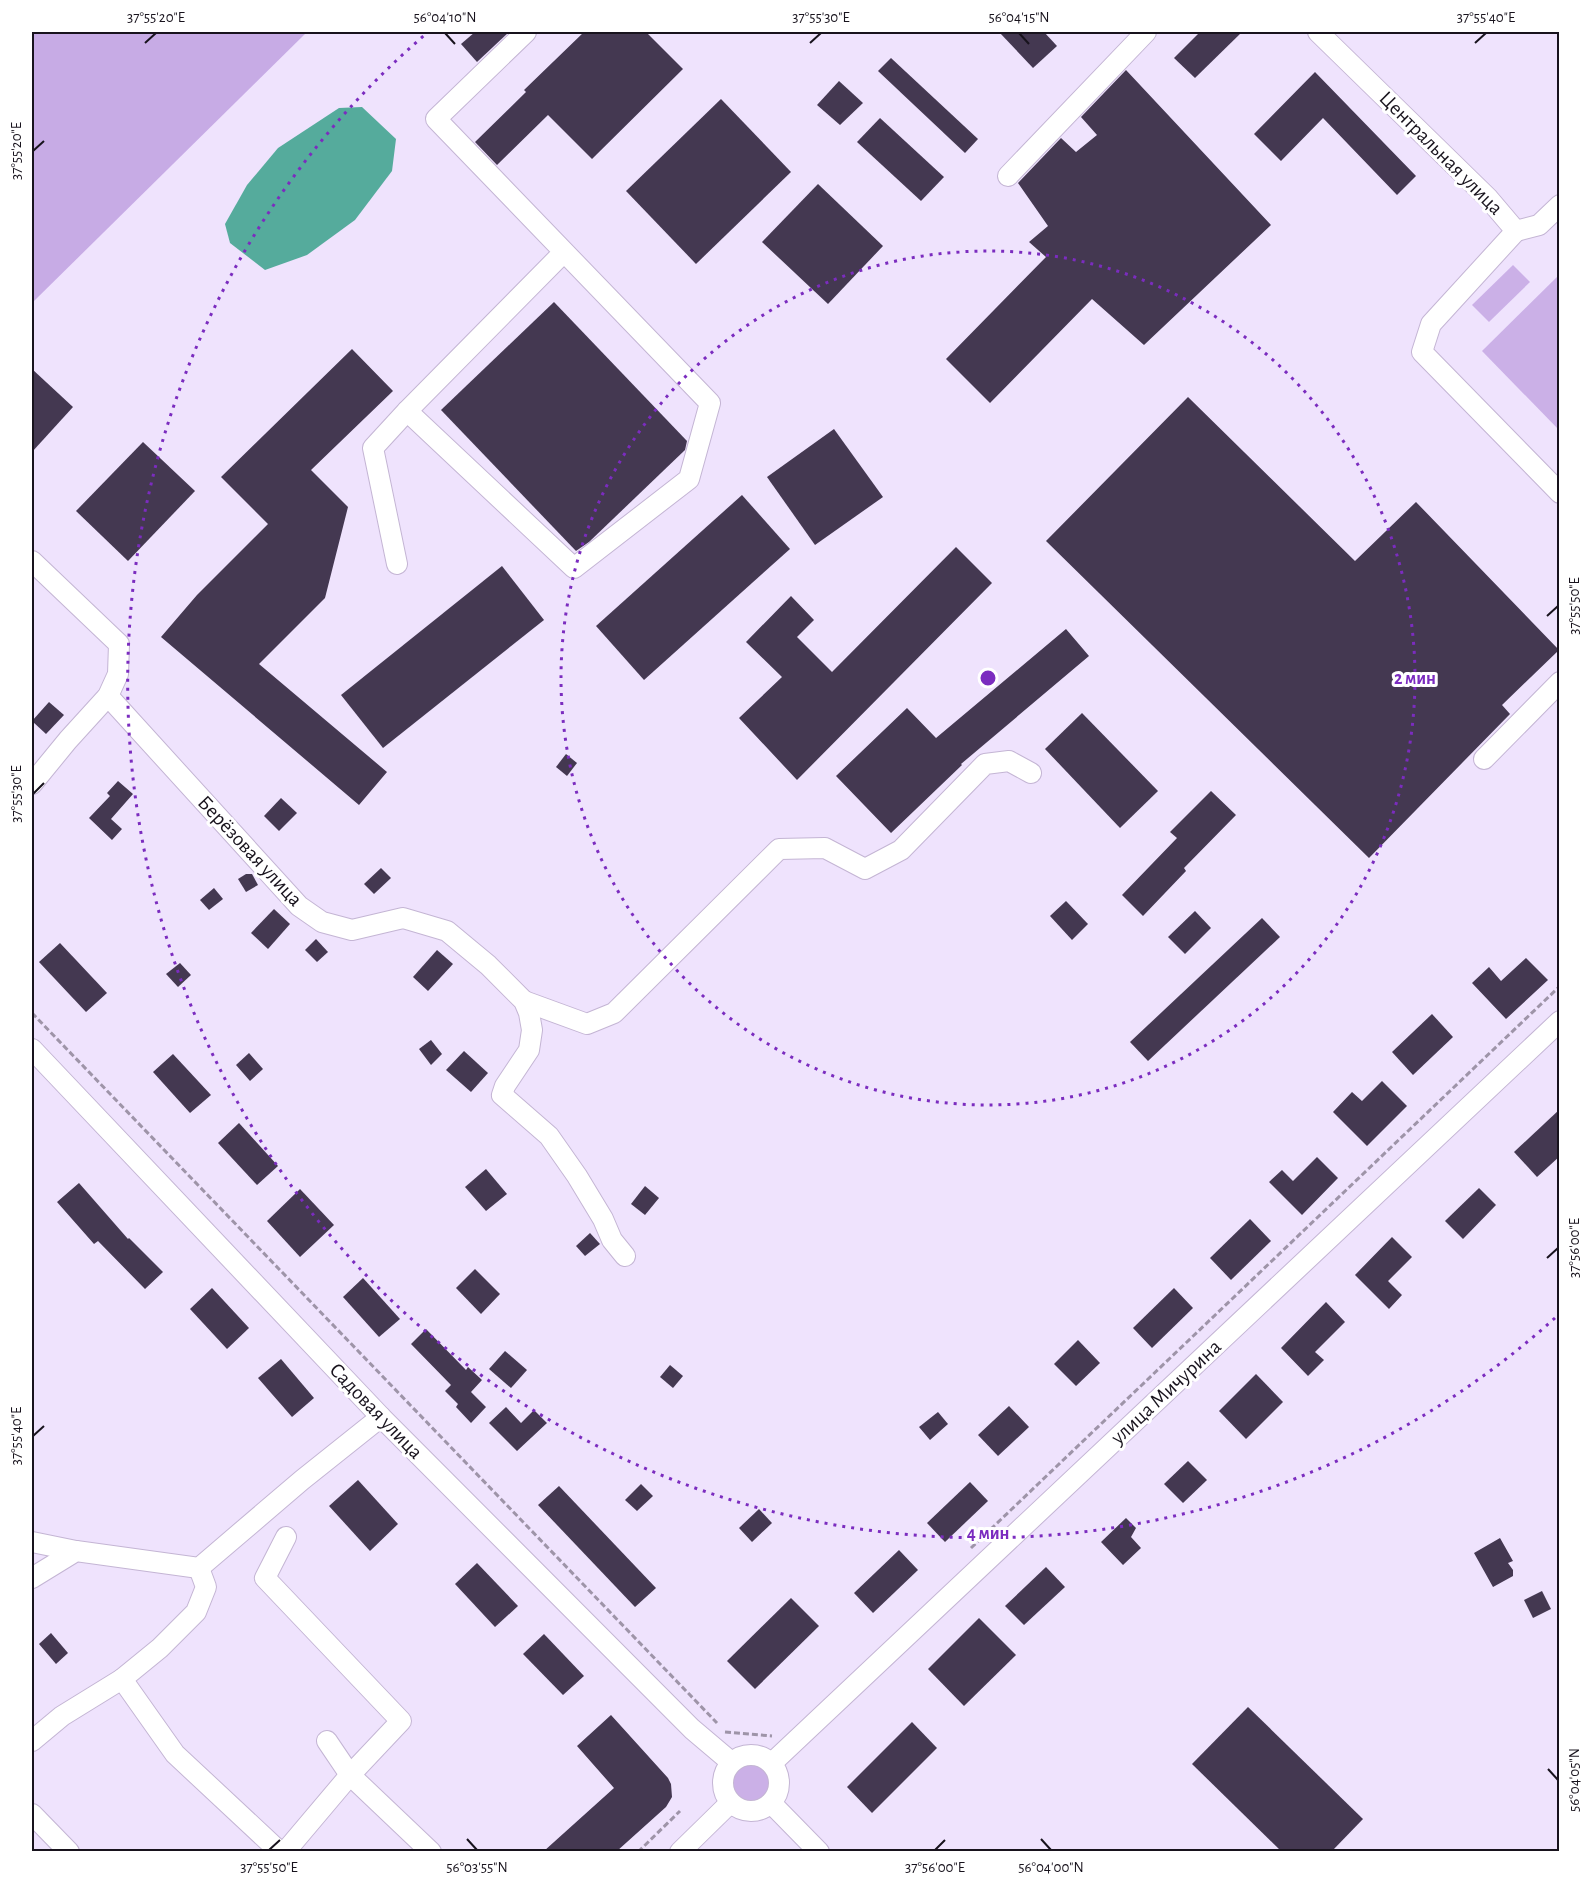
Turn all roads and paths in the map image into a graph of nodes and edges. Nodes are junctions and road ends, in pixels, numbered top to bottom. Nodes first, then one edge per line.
1 (526, 32) edge
2 (1146, 32) edge
3 (1318, 32) edge
4 (1008, 176) dead end
5 (1560, 205) edge
6 (1516, 231) junction
7 (564, 252) junction
8 (407, 411) junction
9 (1560, 493) edge
10 (32, 561) edge
11 (397, 564) dead end
12 (1560, 682) edge
13 (108, 696) junction
14 (1484, 759) dead end
15 (1031, 773) dead end
16 (32, 784) edge
17 (1560, 986) edge
18 (524, 1001) junction
19 (32, 1013) edge
20 (1560, 1021) edge
21 (32, 1049) edge
22 (625, 1256) dead end
23 (381, 1417) junction
24 (286, 1537) dead end
25 (32, 1542) edge
26 (76, 1551) junction
27 (963, 1555) dead end
28 (200, 1568) junction
29 (32, 1578) edge
30 (122, 1679) junction
31 (773, 1736) dead end
32 (32, 1741) edge
33 (327, 1741) dead end
34 (731, 1762) junction
35 (772, 1763) junction
36 (350, 1775) junction
37 (730, 1803) junction
38 (771, 1803) junction
39 (680, 1811) dead end
40 (32, 1814) edge
41 (69, 1851) edge
42 (280, 1851) edge
43 (285, 1851) edge
44 (431, 1851) edge
45 (638, 1851) edge
46 (680, 1851) edge
47 (819, 1851) edge

1 - 7 street
2 - 4 street
3 - 6 street, Центральная улица
5 - 6 street
6 - 9 street, Центральная улица
7 - 8 street
7 - 8 street
8 - 11 street
10 - 13 street
12 - 14 street
13 - 16 street
13 - 18 street, Берёзовая улица
15 - 18 street
17 - 27 path
18 - 22 street, Берёзовая улица
19 - 31 path
20 - 35 street, улица Мичурина
21 - 23 street, Садовая улица
23 - 28 street
23 - 34 street, Садовая улица
24 - 36 street
25 - 26 street
26 - 28 street
26 - 29 street
28 - 30 street
30 - 32 street
30 - 42 street
33 - 36 street
34 - 35 street
34 - 37 street
35 - 38 street
36 - 43 street
36 - 44 street
37 - 38 street
37 - 46 street
38 - 47 street
39 - 45 path
40 - 41 street

